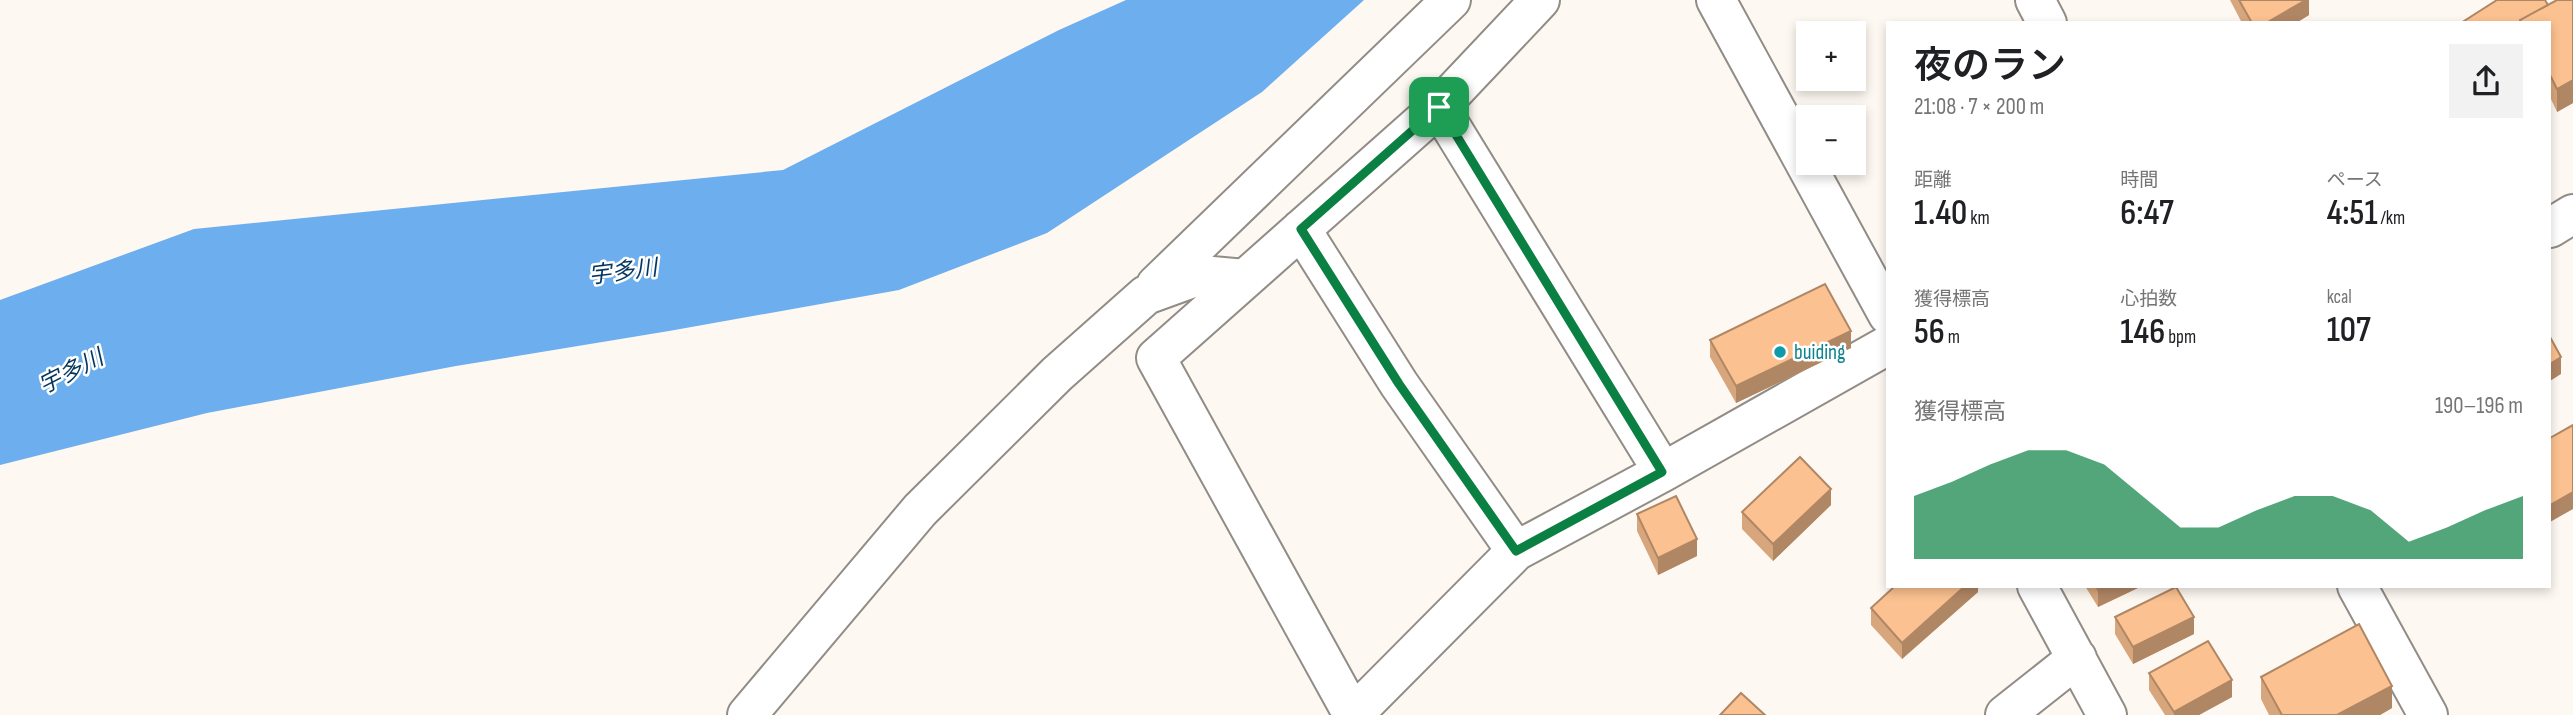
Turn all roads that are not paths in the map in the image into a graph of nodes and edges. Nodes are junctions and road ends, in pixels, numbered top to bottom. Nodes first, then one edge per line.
1 (1451, 0) edge
2 (1541, 0) edge
3 (1716, 0) edge
4 (2035, 0) edge
5 (2046, 21) edge
6 (1439, 107) junction
7 (2573, 214) edge
8 (2551, 227) edge
9 (1301, 229) junction
10 (1245, 279) junction
11 (1146, 295) junction
12 (1886, 310) edge
13 (1886, 346) edge
14 (1662, 472) junction
15 (1516, 551) junction
16 (2039, 588) edge
17 (2358, 588) edge
18 (2077, 657) junction
19 (747, 715) edge
20 (1353, 715) edge
21 (2005, 715) edge
22 (2108, 715) edge
23 (2427, 715) edge

1 - 11 street
2 - 6 street
3 - 12 street
4 - 5 street
6 - 9 street
6 - 14 street
7 - 8 street
9 - 10 street
9 - 15 street
10 - 11 street
10 - 20 street
11 - 19 street
13 - 14 street
14 - 15 street
15 - 20 street
16 - 18 street
17 - 23 street
18 - 21 street
18 - 22 street

